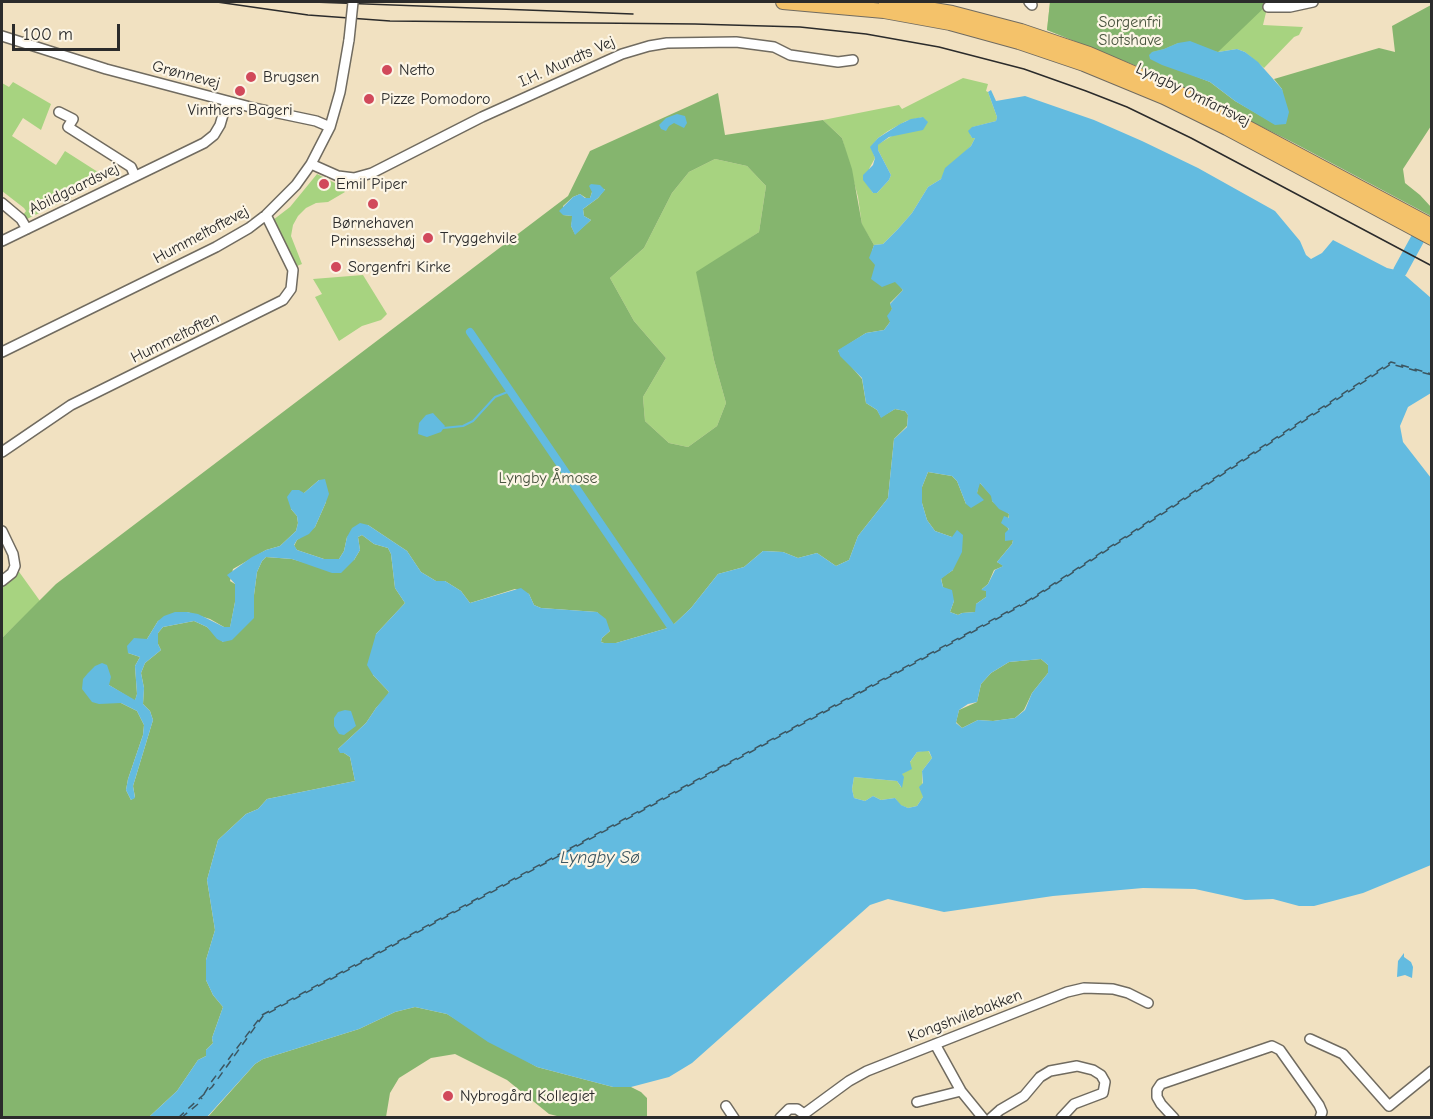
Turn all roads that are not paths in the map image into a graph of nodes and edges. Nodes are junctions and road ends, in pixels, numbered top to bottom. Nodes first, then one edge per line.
1 (347, 2) edge
2 (354, 2) edge
3 (783, 2) edge
4 (886, 2) edge
5 (1313, 2) edge
6 (1268, 6) dead end
7 (2, 36) edge
8 (347, 39) junction
9 (853, 60) dead end
10 (228, 101) junction
11 (59, 112) dead end
12 (330, 127) junction
13 (311, 164) junction
14 (135, 176) junction
15 (2, 203) edge
16 (266, 215) junction
17 (1431, 226) edge
18 (27, 228) junction
19 (1431, 238) edge
20 (2, 241) edge
21 (2, 352) edge
22 (2, 452) edge
23 (2, 531) edge
24 (2, 581) edge
25 (1148, 1003) dead end
26 (1310, 1039) dead end
27 (936, 1044) junction
28 (1431, 1071) edge
29 (961, 1091) junction
30 (917, 1102) dead end
31 (726, 1106) dead end
32 (804, 1116) edge
33 (734, 1118) edge
34 (780, 1118) edge
35 (983, 1118) edge
36 (991, 1118) edge
37 (1061, 1118) edge
38 (1174, 1118) edge
39 (1320, 1118) edge

1 - 8 street, Hummeltoftevej
2 - 8 street, Hummeltoftevej, bridge
3 - 19 highway, Lyngby Omfartsvej
4 - 17 highway, Lyngby Omfartsvej
5 - 6 street
7 - 10 street, Grønnevej
8 - 12 street, Hummeltoftevej
9 - 13 street, I.H. Mundts Vej
10 - 12 street, Grønnevej
10 - 14 street, Abildgaardsvej
11 - 14 street, Abildgaardsvej
12 - 13 street, Hummeltoftevej
13 - 16 street, Hummeltoftevej
14 - 18 street, Abildgaardsvej
15 - 18 street, Abildgaardsvej
16 - 21 street, Hummeltoftevej
16 - 22 street, Hummeltoften
18 - 20 street, Abildgaardsvej
23 - 24 street
25 - 27 street, Kongshvilebakken
26 - 28 street
27 - 29 street
27 - 32 street, Kongshvilebakken
29 - 30 street
29 - 35 street
31 - 33 street
32 - 34 street, Kongshvilebakken
36 - 37 street
38 - 39 street

